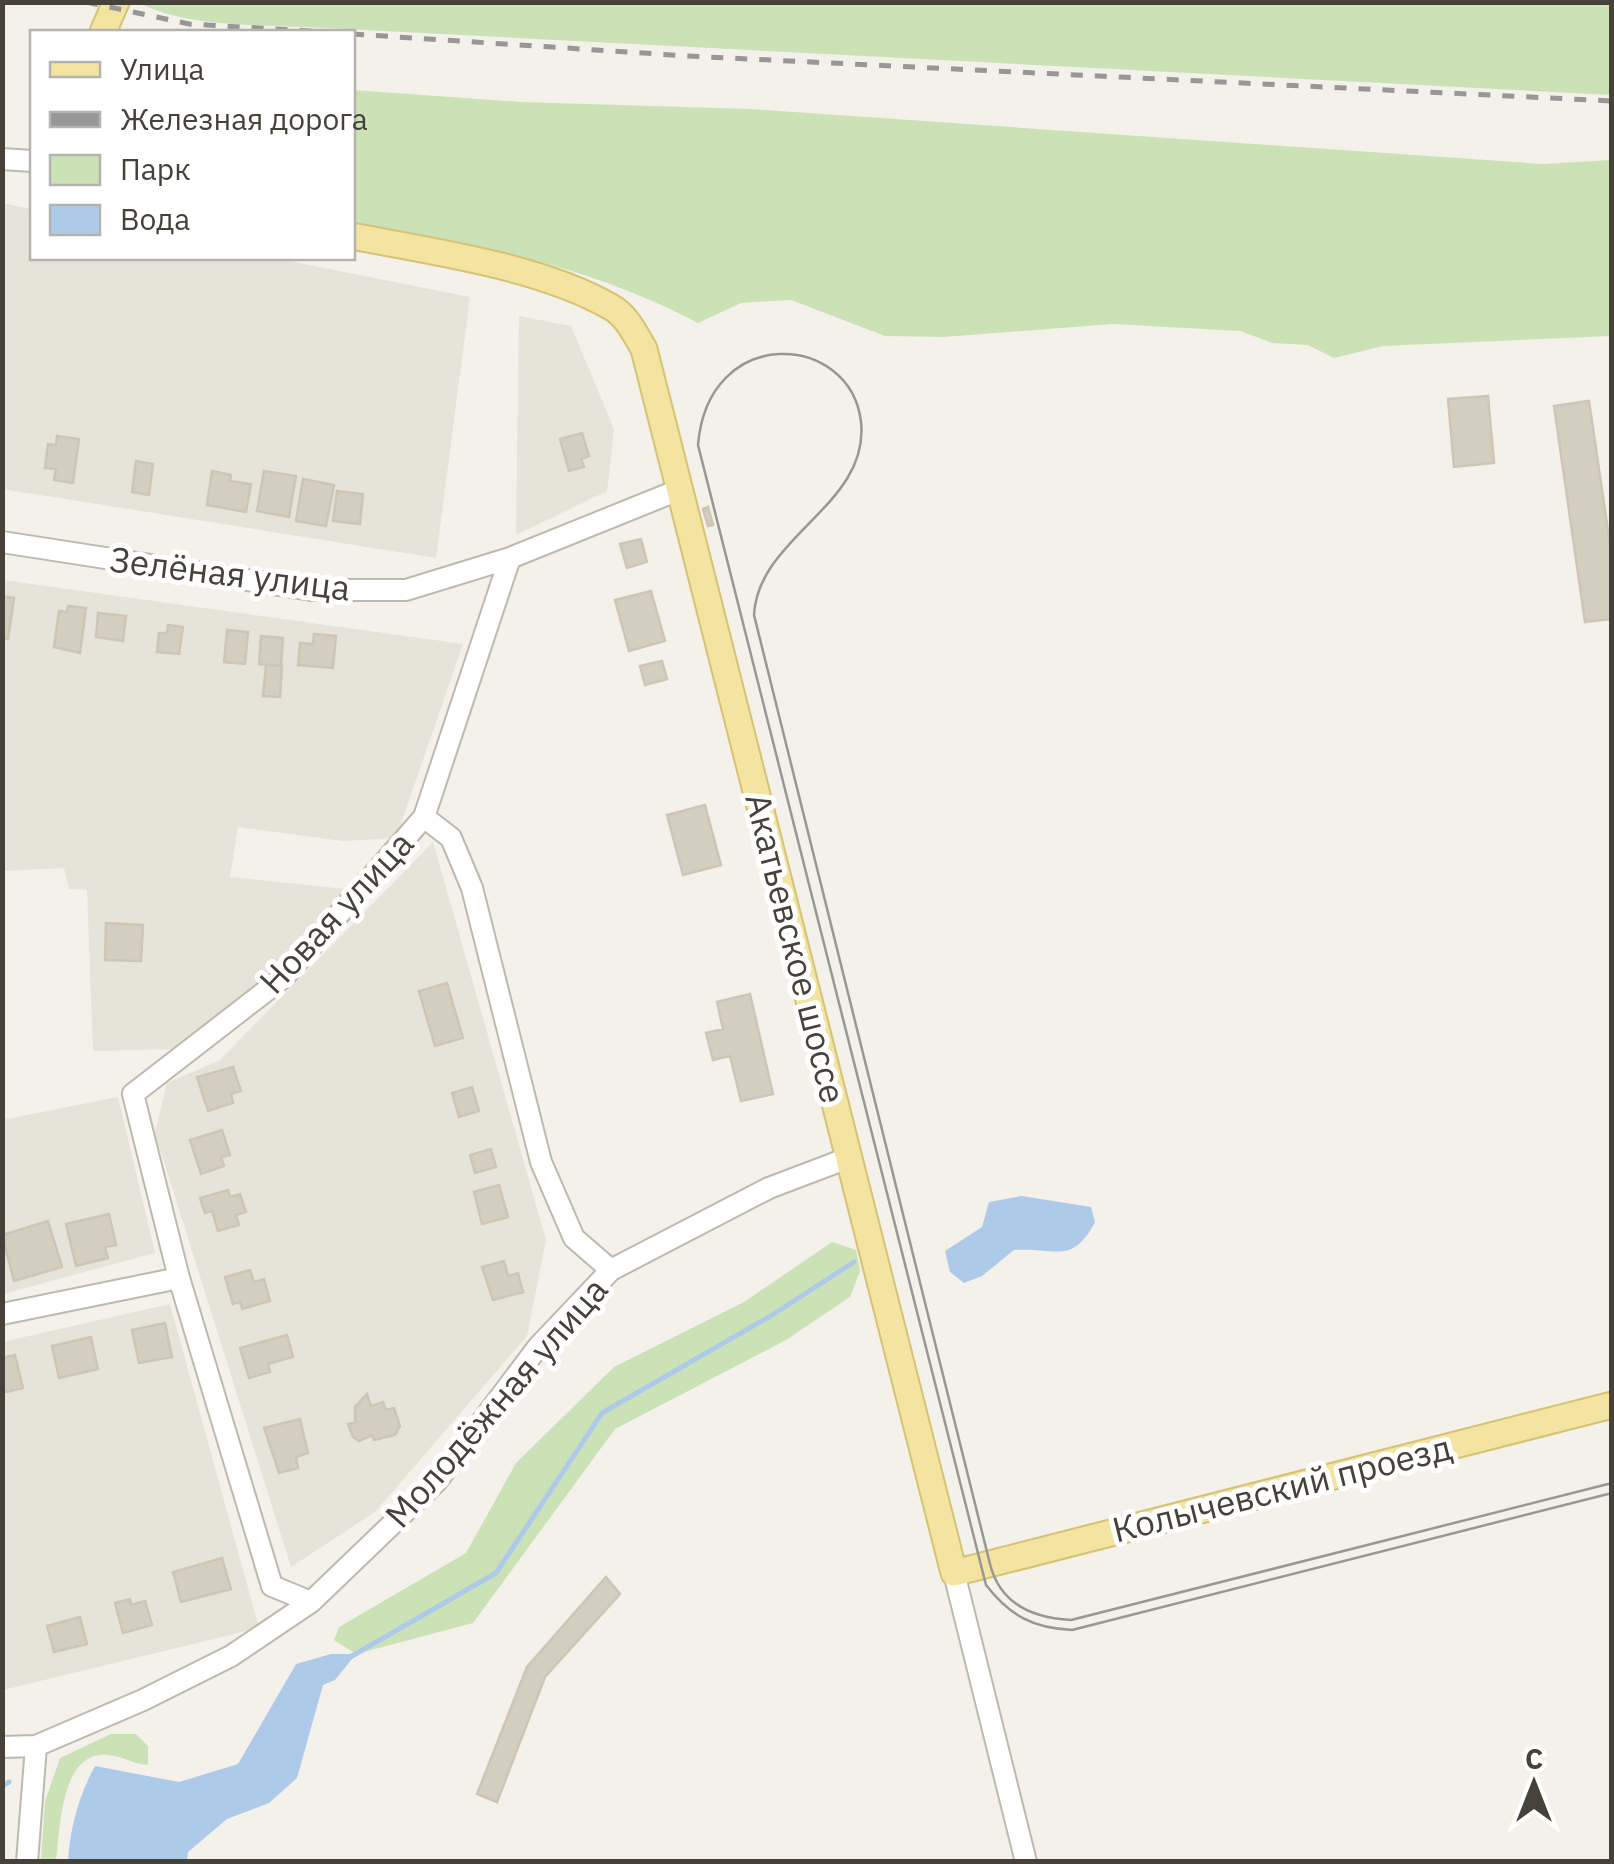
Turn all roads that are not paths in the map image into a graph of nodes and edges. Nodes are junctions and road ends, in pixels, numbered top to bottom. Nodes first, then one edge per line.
1 (116, 2) edge
2 (104, 30) edge
3 (2, 158) edge
4 (30, 162) edge
5 (355, 237) edge
6 (681, 489) junction
7 (2, 542) edge
8 (510, 558) junction
9 (424, 817) junction
10 (848, 1158) junction
11 (611, 1270) junction
12 (179, 1278) junction
13 (2, 1314) edge
14 (1612, 1405) edge
15 (954, 1573) junction
16 (311, 1602) junction
17 (36, 1746) junction
18 (2, 1747) edge
19 (27, 1862) edge
20 (1026, 1862) edge

1 - 2 main road
3 - 4 street
5 - 6 main road, Акатьевское шоссе
6 - 8 street, Зелёная улица
6 - 10 main road, Акатьевское шоссе
7 - 8 street, Зелёная улица
8 - 9 street, Новая улица
9 - 11 street
9 - 12 street, Новая улица
10 - 11 street, Молодёжная улица
10 - 15 main road, Акатьевское шоссе
11 - 16 street, Молодёжная улица
12 - 13 street
12 - 16 street, Новая улица
14 - 15 main road, Колычевский проезд
15 - 20 street, Акатьевское шоссе
16 - 17 street, Молодёжная улица
17 - 18 street, Молодёжная улица
17 - 19 street

